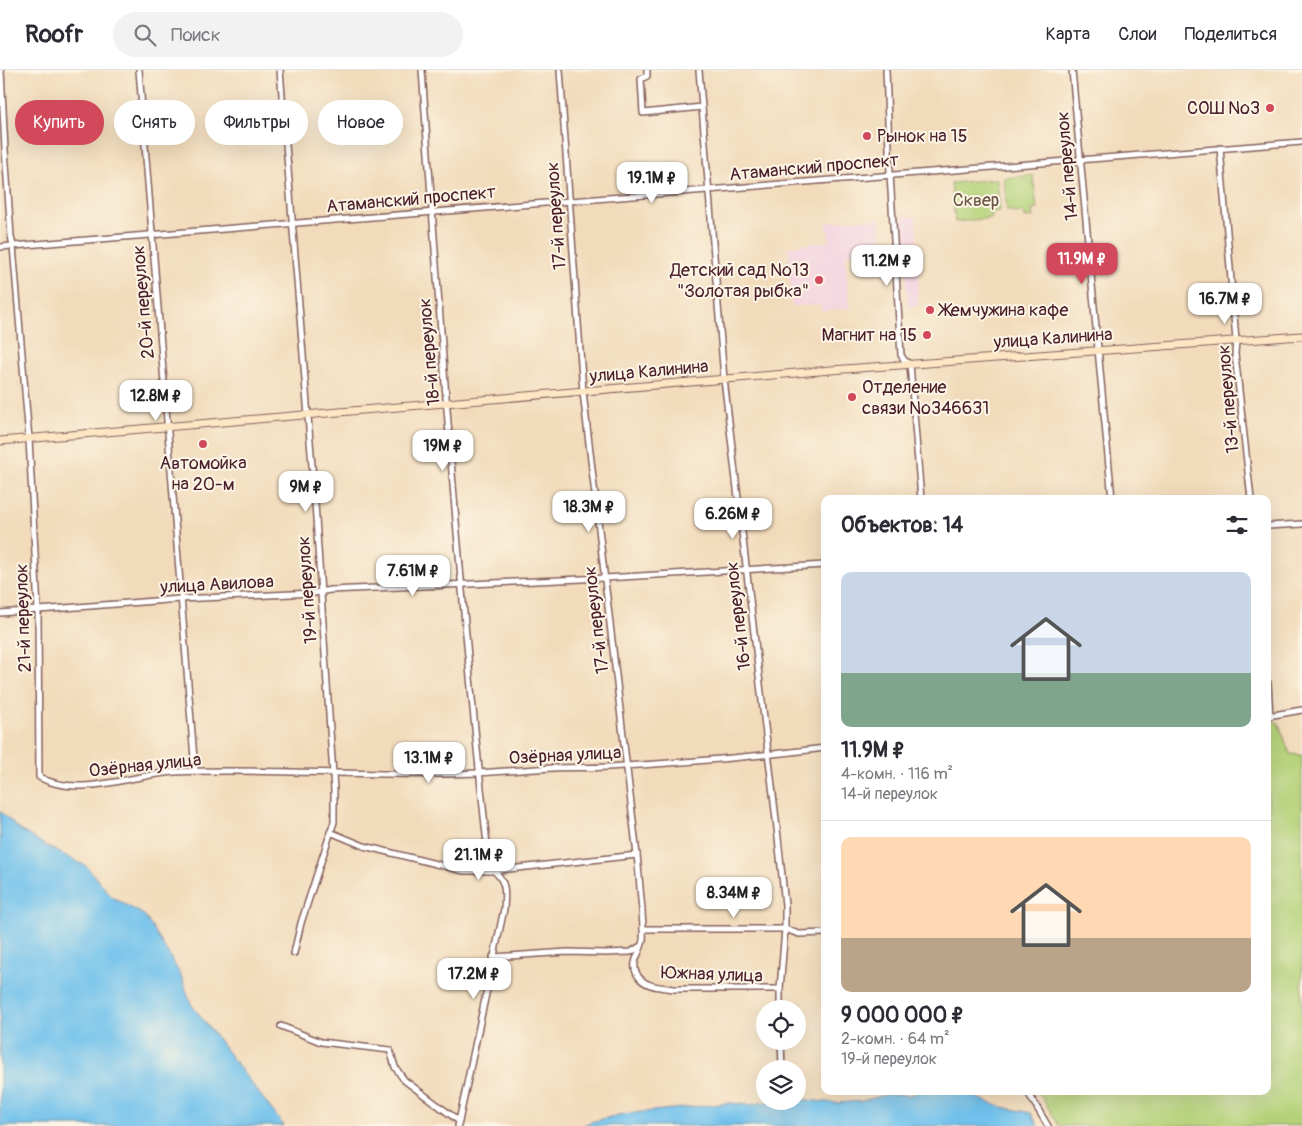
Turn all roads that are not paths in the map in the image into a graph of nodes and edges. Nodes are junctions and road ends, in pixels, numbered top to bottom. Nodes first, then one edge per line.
1 (1, 70) edge
2 (138, 70) edge
3 (280, 70) edge
4 (422, 70) edge
5 (560, 70) edge
6 (647, 70) edge
7 (699, 70) edge
8 (886, 70) edge
9 (1072, 70) edge
10 (702, 107) junction
11 (1302, 142) edge
12 (1220, 148) junction
13 (1080, 160) junction
14 (890, 174) junction
15 (709, 190) junction
16 (569, 201) junction
17 (432, 211) junction
18 (292, 223) junction
19 (151, 235) junction
20 (14, 246) junction
21 (0, 247) edge
22 (1302, 336) edge
23 (1236, 340) junction
24 (1098, 350) junction
25 (910, 364) junction
26 (724, 379) junction
27 (583, 392) junction
28 (447, 403) junction
29 (308, 415) junction
30 (167, 427) junction
31 (29, 439) junction
32 (0, 441) edge
33 (921, 495) edge
34 (1112, 495) edge
35 (1251, 495) edge
36 (1302, 524) edge
37 (1271, 526) edge
38 (821, 565) edge
39 (746, 570) junction
40 (605, 578) junction
41 (461, 585) junction
42 (321, 591) junction
43 (180, 599) junction
44 (38, 610) junction
45 (0, 613) edge
46 (1302, 710) edge
47 (1271, 716) edge
48 (821, 748) edge
49 (768, 755) junction
50 (626, 766) junction
51 (195, 771) junction
52 (333, 772) junction
53 (479, 773) junction
54 (40, 777) joint
55 (330, 832) junction
56 (637, 856) junction
57 (492, 871) junction
58 (785, 929) junction
59 (643, 930) junction
60 (821, 933) edge
61 (643, 942) junction
62 (294, 953) dead end
63 (493, 957) junction
64 (644, 983) joint
65 (780, 989) junction
66 (780, 1000) edge
67 (281, 1026) dead end
68 (1029, 1095) edge
69 (458, 1124) edge
70 (1048, 1126) edge

1 - 20 street, 21-й переулок
2 - 19 street, 20-й переулок
3 - 18 street, 19-й переулок
4 - 17 street, 18-й переулок
5 - 16 street, 17-й переулок
6 - 10 street
7 - 10 street, 16-й переулок
8 - 14 street
9 - 13 street, 14-й переулок
10 - 15 street, 16-й переулок
11 - 12 street, Атаманский проспект
12 - 13 street, Атаманский проспект
12 - 23 street, 13-й переулок
13 - 14 street, Атаманский проспект
13 - 24 street, 14-й переулок
14 - 15 street, Атаманский проспект
14 - 25 street
15 - 16 street, Атаманский проспект
15 - 26 street, 16-й переулок
16 - 17 street, Атаманский проспект
16 - 27 street, 17-й переулок
17 - 18 street, Атаманский проспект
17 - 28 street, 18-й переулок
18 - 19 street, Атаманский проспект
18 - 29 street, 19-й переулок
19 - 20 street, Атаманский проспект
19 - 30 street, 20-й переулок
20 - 21 street, Атаманский проспект
20 - 31 street, 21-й переулок
22 - 23 main road, улица Калинина
23 - 24 main road, улица Калинина
23 - 35 street, 13-й переулок
24 - 25 main road, улица Калинина
24 - 34 street, 14-й переулок
25 - 26 main road, улица Калинина
25 - 33 street
26 - 27 main road, улица Калинина
26 - 39 street, 16-й переулок
27 - 28 main road, улица Калинина
27 - 40 street, 17-й переулок
28 - 29 main road, улица Калинина
28 - 41 street, 18-й переулок
29 - 30 main road, улица Калинина
29 - 42 street, 19-й переулок
30 - 31 main road, улица Калинина
30 - 43 street, 20-й переулок
31 - 32 main road, улица Калинина
31 - 44 street, 21-й переулок
36 - 37 street
38 - 39 street, улица Авилова
39 - 40 street, улица Авилова
39 - 49 street, 16-й переулок
40 - 41 street, улица Авилова
40 - 50 street, 17-й переулок
41 - 42 street, улица Авилова
41 - 53 street, 18-й переулок
42 - 43 street, улица Авилова
42 - 52 street, 19-й переулок
43 - 44 street, улица Авилова
43 - 51 street, 20-й переулок
44 - 45 street, улица Авилова
44 - 54 street, 21-й переулок
46 - 47 street
48 - 49 street, Озёрная улица
49 - 50 street, Озёрная улица
49 - 58 street, 16-й переулок
50 - 53 street, Озёрная улица
50 - 56 street, 17-й переулок
51 - 52 street, Озёрная улица
51 - 54 street, Озёрная улица
52 - 53 street, Озёрная улица
52 - 55 street, 19-й переулок
53 - 57 street, 18-й переулок
55 - 57 street
55 - 62 street, 19-й переулок
56 - 57 street
56 - 59 street, 17-й переулок
57 - 63 street, 18-й переулок
58 - 59 street
58 - 60 street
58 - 65 street, 16-й переулок
59 - 61 street, 17-й переулок
61 - 63 street
61 - 64 street, 17-й переулок
63 - 69 street, 18-й переулок
64 - 65 street, Южная улица
65 - 66 street, 16-й переулок
67 - 69 street, 18-й переулок
68 - 70 street

